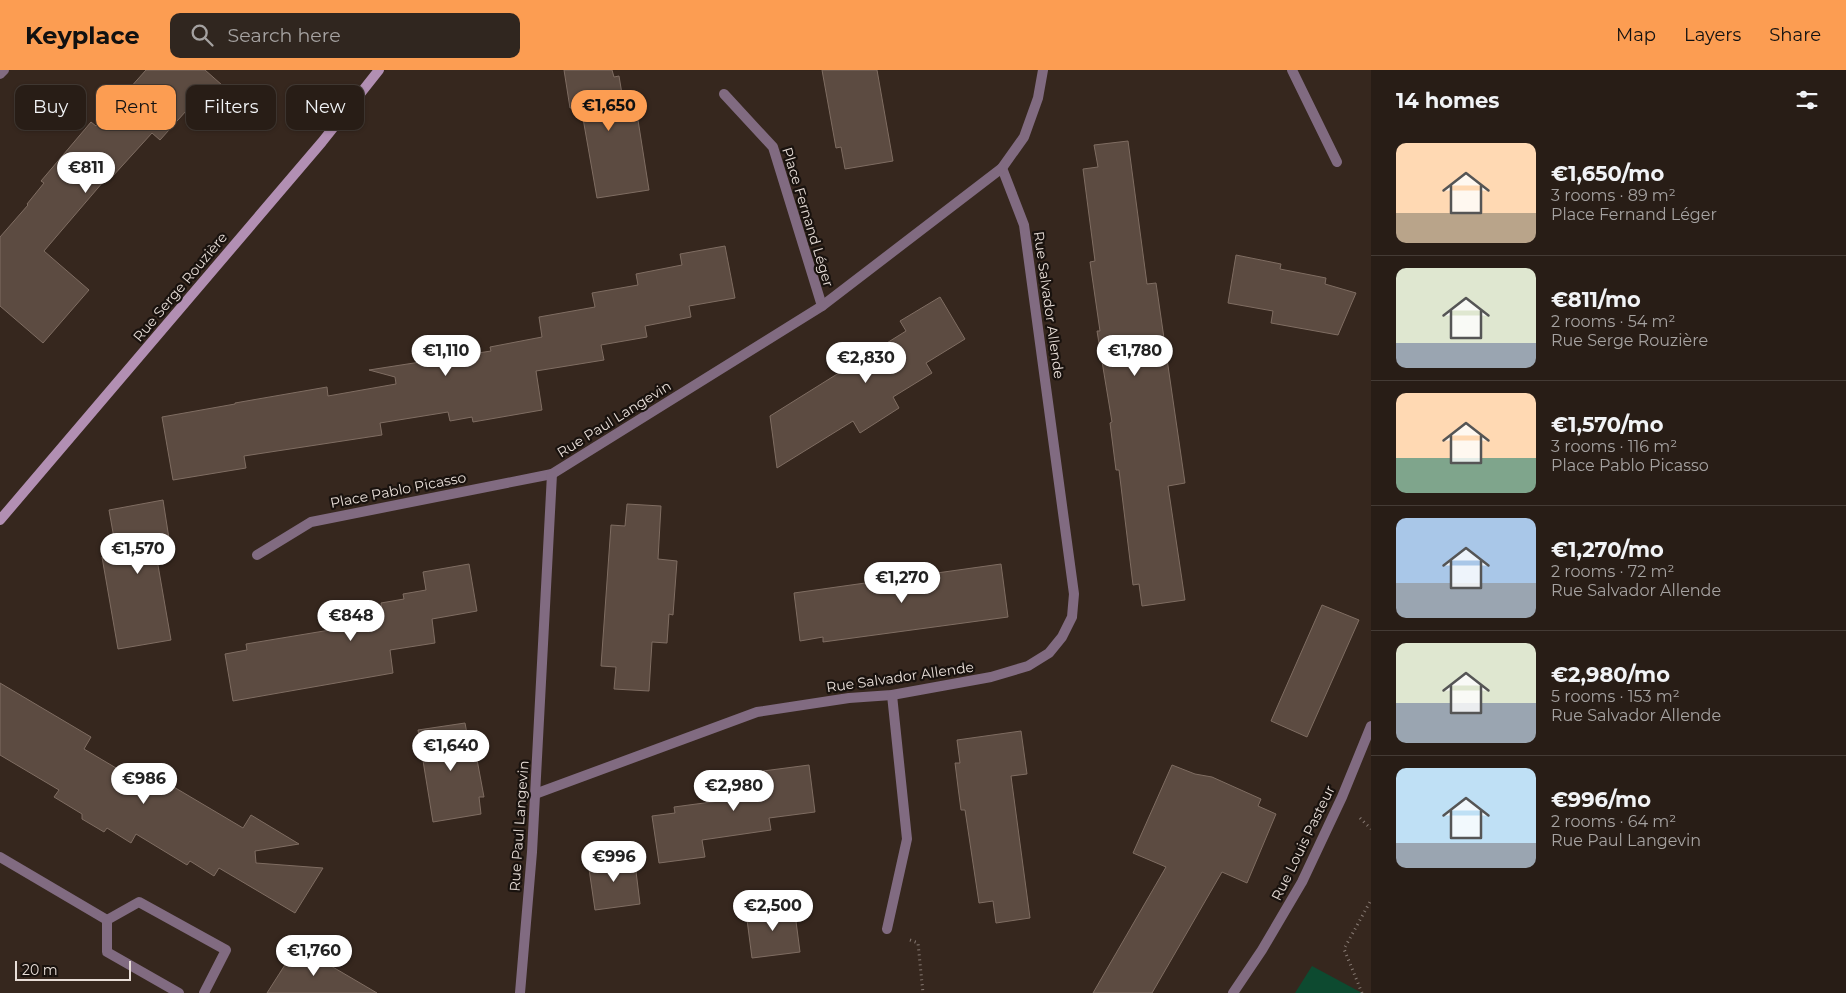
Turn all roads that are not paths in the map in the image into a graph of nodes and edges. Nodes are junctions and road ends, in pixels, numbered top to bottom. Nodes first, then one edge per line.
1 (4, 70) edge
2 (379, 70) edge
3 (1044, 70) edge
4 (1292, 70) edge
5 (0, 74) edge
6 (724, 94) dead end
7 (1337, 162) dead end
8 (1002, 168) junction
9 (822, 306) junction
10 (552, 474) junction
11 (0, 520) edge
12 (257, 555) dead end
13 (892, 695) junction
14 (1371, 726) edge
15 (535, 794) junction
16 (0, 857) edge
17 (107, 920) junction
18 (887, 929) dead end
19 (179, 993) edge
20 (204, 993) edge
21 (520, 993) edge
22 (1233, 993) edge

1 - 5 street
2 - 11 street, Rue Serge Rouzière
3 - 8 street, Rue Paul Langevin
4 - 7 street
6 - 9 street, Place Fernand Léger
8 - 9 street, Rue Paul Langevin
8 - 13 street, Rue Salvador Allende
9 - 10 street, Rue Paul Langevin
10 - 12 street, Place Pablo Picasso
10 - 15 street, Rue Paul Langevin
13 - 15 street, Rue Salvador Allende
13 - 18 street
14 - 22 street, Rue Louis Pasteur
15 - 21 street, Rue Paul Langevin
16 - 17 street
17 - 19 street
17 - 20 street

